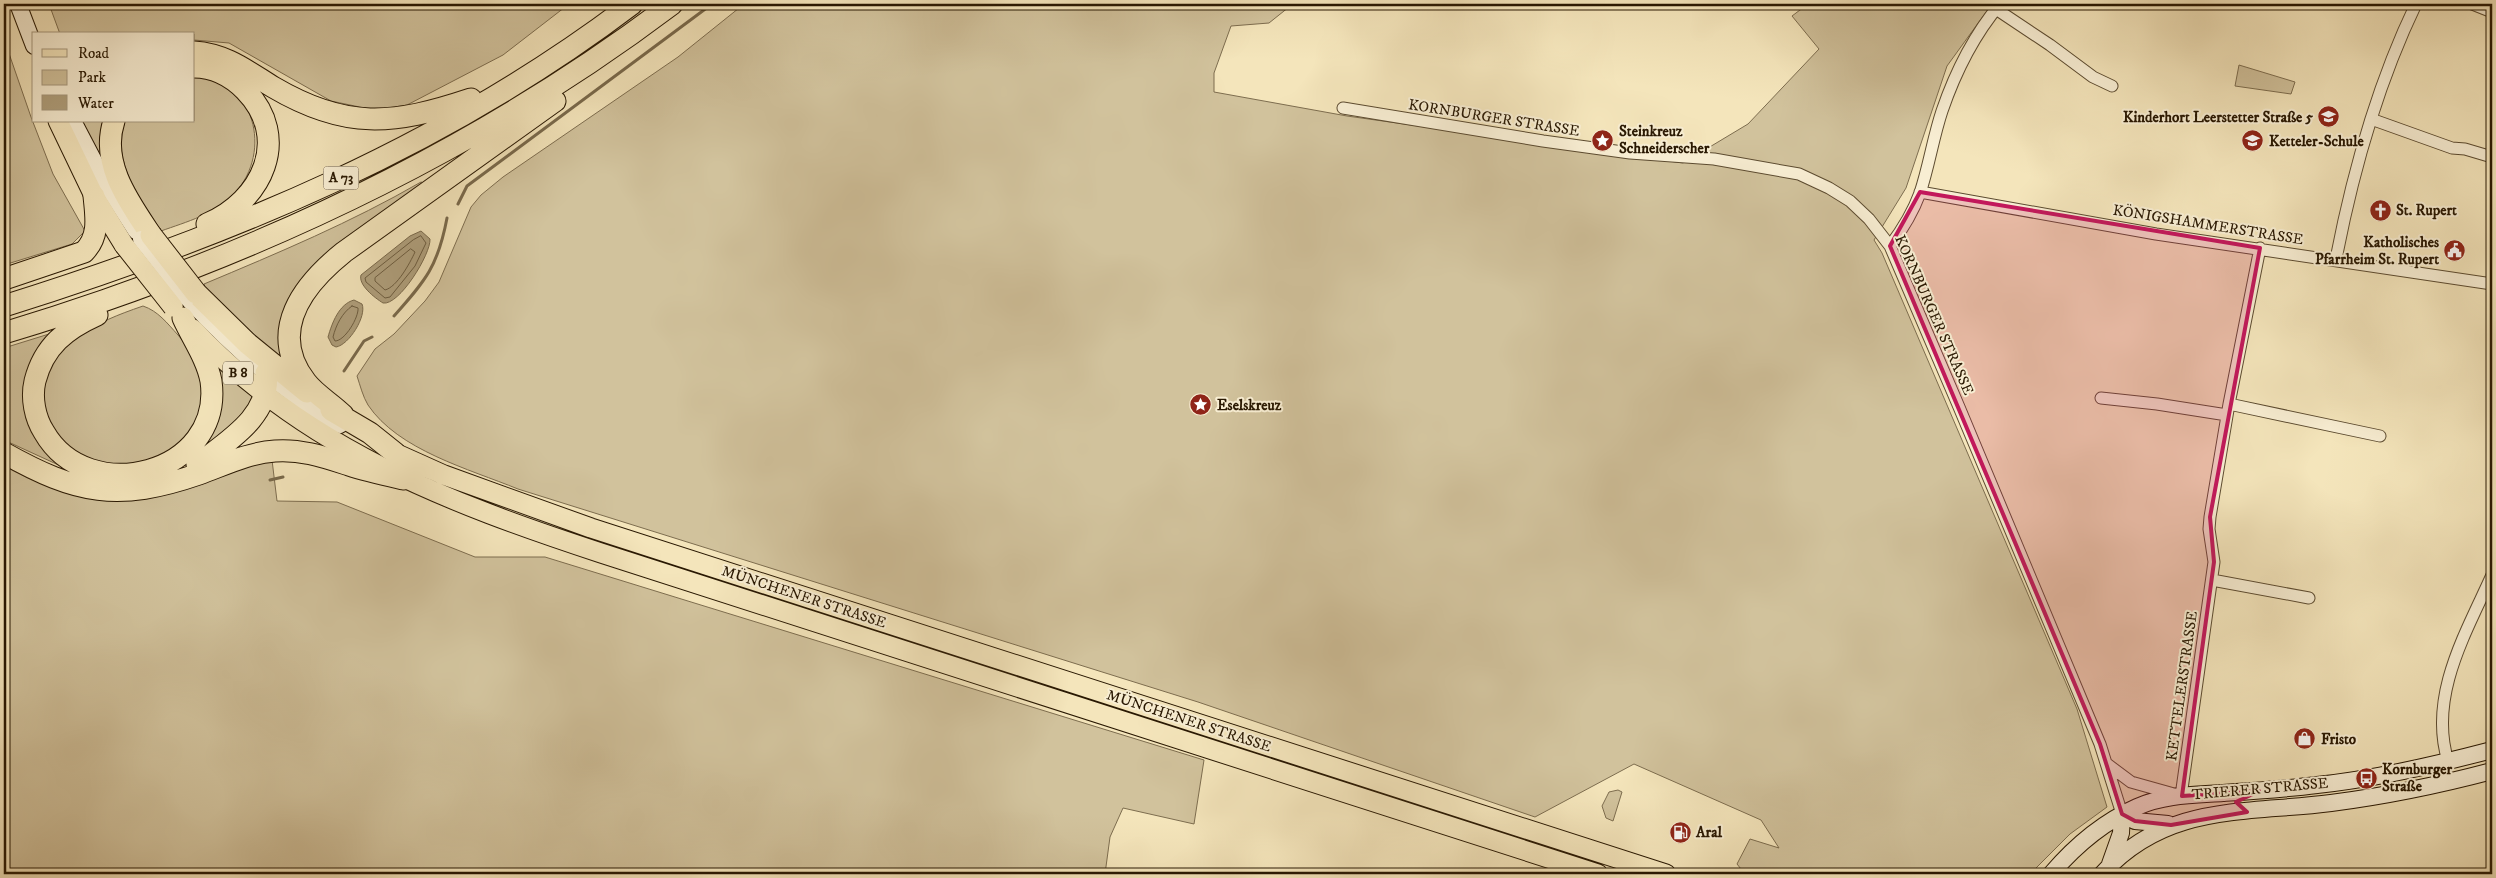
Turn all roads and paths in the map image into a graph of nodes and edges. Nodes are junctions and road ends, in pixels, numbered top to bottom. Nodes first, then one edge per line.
1 (18, 4) edge
2 (632, 4) edge
3 (672, 4) edge
4 (2416, 4) edge
5 (2472, 4) edge
6 (1998, 6) edge
7 (2492, 12) edge
8 (639, 28) junction
9 (32, 41) edge
10 (195, 52) edge
11 (195, 67) edge
12 (514, 84) junction
13 (2112, 86) dead end
14 (1343, 108) dead end
15 (2371, 119) junction
16 (58, 122) edge
17 (74, 122) edge
18 (114, 122) edge
19 (2492, 157) edge
20 (1920, 192) junction
21 (94, 196) junction
22 (144, 243) junction
23 (1890, 246) junction
24 (2260, 248) junction
25 (2336, 259) junction
26 (4, 279) edge
27 (2492, 284) edge
28 (136, 289) junction
29 (185, 304) junction
30 (4, 306) edge
31 (4, 333) edge
32 (266, 373) junction
33 (266, 395) junction
34 (2101, 398) dead end
35 (310, 404) junction
36 (2228, 410) junction
37 (332, 433) junction
38 (2380, 436) dead end
39 (395, 452) joint
40 (4, 453) edge
41 (404, 479) joint
42 (175, 481) junction
43 (2492, 576) edge
44 (2212, 580) junction
45 (2308, 598) dead end
46 (2492, 750) edge
47 (2448, 761) junction
48 (2107, 764) junction
49 (2492, 771) edge
50 (2259, 791) junction
51 (2181, 796) junction
52 (2248, 812) junction
53 (2122, 814) junction
54 (2171, 825) junction
55 (2106, 870) edge
56 (1598, 874) edge
57 (1666, 874) edge
58 (2051, 874) edge

1 - 9 main road
2 - 12 highway, A 73
3 - 8 highway, A 73
4 - 15 street
5 - 7 street
6 - 13 street
6 - 20 street
8 - 28 highway, A 73
8 - 35 highway
10 - 12 highway
11 - 22 highway
12 - 22 highway, A 73
14 - 23 street, KORNBURGER STRASSE
15 - 19 street
15 - 25 street
16 - 21 main road, B 8
17 - 22 main road
18 - 22 highway
20 - 23 street
20 - 24 street, KÖNIGSHAMMERSTRASSE
21 - 22 main road, B 8
21 - 26 highway
22 - 29 highway, bridge
22 - 29 main road, B 8, bridge
22 - 30 highway, A 73
23 - 48 street, KORNBURGER STRASSE
24 - 25 street, KÖNIGSHAMMERSTRASSE
24 - 36 street, KETTELERSTRASSE
25 - 27 street, KÖNIGSHAMMERSTRASSE
28 - 29 highway
28 - 31 highway, A 73
29 - 32 main road
29 - 33 main road, B 8
29 - 35 highway
32 - 33 highway
32 - 35 main road
33 - 35 main road, B 8
33 - 42 highway
34 - 36 street
35 - 37 highway
36 - 38 street
36 - 44 street, KETTELERSTRASSE
37 - 39 highway
37 - 41 highway
37 - 42 highway
39 - 57 main road, MÜNCHENER STRASSE
40 - 42 highway
41 - 56 main road, MÜNCHENER STRASSE
43 - 47 street
44 - 45 street
44 - 51 street, KETTELERSTRASSE
46 - 47 main road, TRIERER STRASSE
47 - 50 main road, TRIERER STRASSE
48 - 51 street
48 - 53 street, KORNBURGER STRASSE
49 - 52 main road, TRIERER STRASSE
50 - 51 main road, TRIERER STRASSE
50 - 52 main road
51 - 53 main road, TRIERER STRASSE
52 - 54 main road, TRIERER STRASSE
53 - 54 main road
53 - 55 main road
53 - 58 main road, TRIERER STRASSE
54 - 55 main road, TRIERER STRASSE

